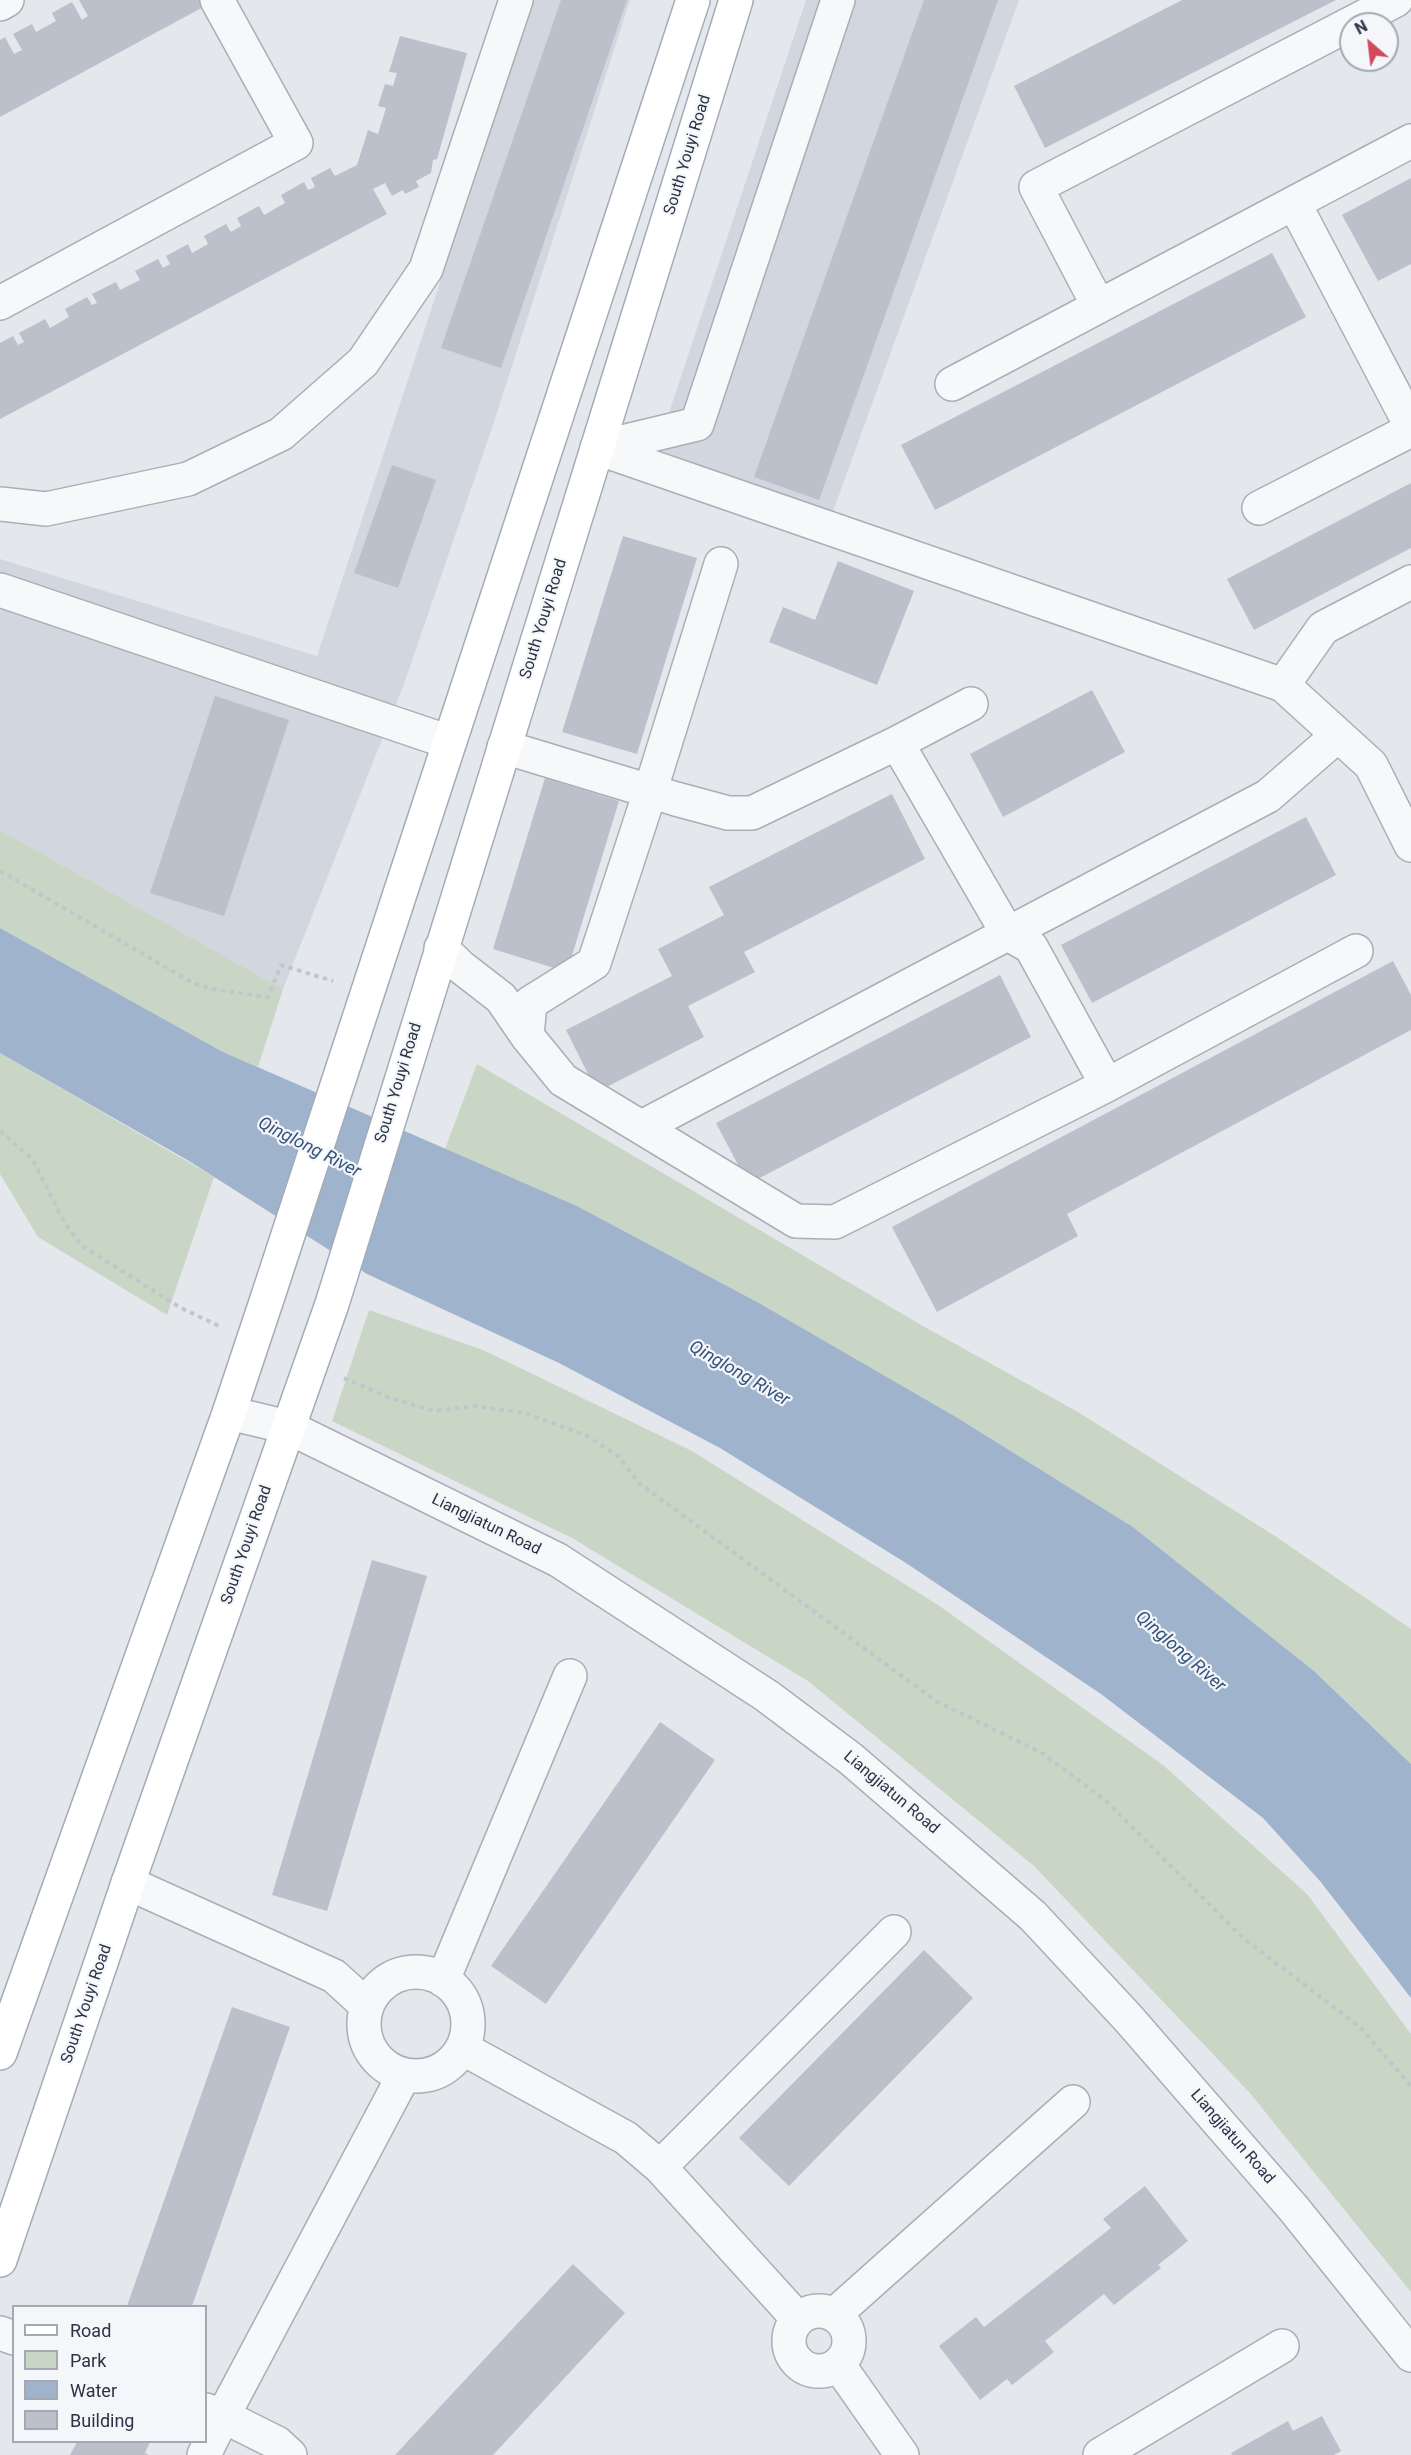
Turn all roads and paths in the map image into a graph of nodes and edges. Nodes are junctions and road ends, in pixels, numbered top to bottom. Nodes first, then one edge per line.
1 (7, 0) edge
2 (217, 0) edge
3 (516, 0) edge
4 (693, 0) edge
5 (736, 0) edge
6 (838, 0) edge
7 (1396, 0) edge
8 (0, 4) edge
9 (1411, 141) edge
10 (1294, 202) junction
11 (0, 303) edge
12 (1098, 305) junction
13 (952, 384) dead end
14 (1411, 428) edge
15 (597, 448) junction
16 (0, 504) edge
17 (1259, 508) dead end
18 (721, 564) dead end
19 (1411, 582) edge
20 (0, 590) edge
21 (1283, 685) junction
22 (971, 704) dead end
23 (1338, 735) junction
24 (449, 742) junction
25 (897, 743) junction
26 (504, 747) junction
27 (650, 792) junction
28 (1411, 845) edge
29 (0, 870) edge
30 (1008, 934) junction
31 (441, 948) junction
32 (1356, 951) dead end
33 (330, 981) dead end
34 (527, 1036) junction
35 (1107, 1085) junction
36 (642, 1127) junction
37 (0, 1131) edge
38 (224, 1328) dead end
39 (310, 1364) junction
40 (229, 1413) junction
41 (288, 1427) junction
42 (570, 1676) dead end
43 (128, 1883) junction
44 (894, 1932) dead end
45 (443, 1980) junction
46 (367, 2006) junction
47 (6, 2015) edge
48 (462, 2048) junction
49 (0, 2053) edge
50 (404, 2075) junction
51 (1411, 2086) edge
52 (1073, 2102) dead end
53 (660, 2167) junction
54 (0, 2260) edge
55 (834, 2315) junction
56 (798, 2319) junction
57 (1282, 2346) dead end
58 (1411, 2355) edge
59 (838, 2364) junction
60 (214, 2413) edge
61 (207, 2442) edge
62 (290, 2455) edge
63 (902, 2455) edge
64 (1100, 2455) edge

1 - 8 street
2 - 11 street
3 - 16 street
4 - 24 main road
5 - 15 main road, South Youyi Road
6 - 15 street
7 - 12 street
9 - 10 street
10 - 12 street
10 - 14 street
12 - 13 street
14 - 17 street
15 - 21 street
15 - 26 main road, South Youyi Road
18 - 27 street
19 - 21 street
20 - 24 street
21 - 23 street
22 - 25 street
23 - 28 street
23 - 30 street
24 - 40 main road
25 - 27 street
25 - 30 street
26 - 27 street
26 - 31 main road, South Youyi Road
27 - 34 street
29 - 33 path
30 - 35 street
30 - 36 street
31 - 34 street
31 - 39 main road, South Youyi Road
32 - 35 street
34 - 36 street
35 - 36 street
37 - 38 path
39 - 41 main road, South Youyi Road
39 - 51 path
40 - 41 street, Liangjiatun Road
40 - 47 main road
41 - 43 main road, South Youyi Road
41 - 58 street, Liangjiatun Road
42 - 45 street
43 - 46 street
43 - 54 main road, South Youyi Road
44 - 53 street
45 - 46 street
45 - 48 street
46 - 50 street
47 - 49 main road
48 - 50 street
48 - 53 street
50 - 60 street
52 - 55 street
53 - 56 street
55 - 56 street
55 - 59 street
56 - 59 street
57 - 64 street
59 - 63 street
60 - 61 street
60 - 62 street

